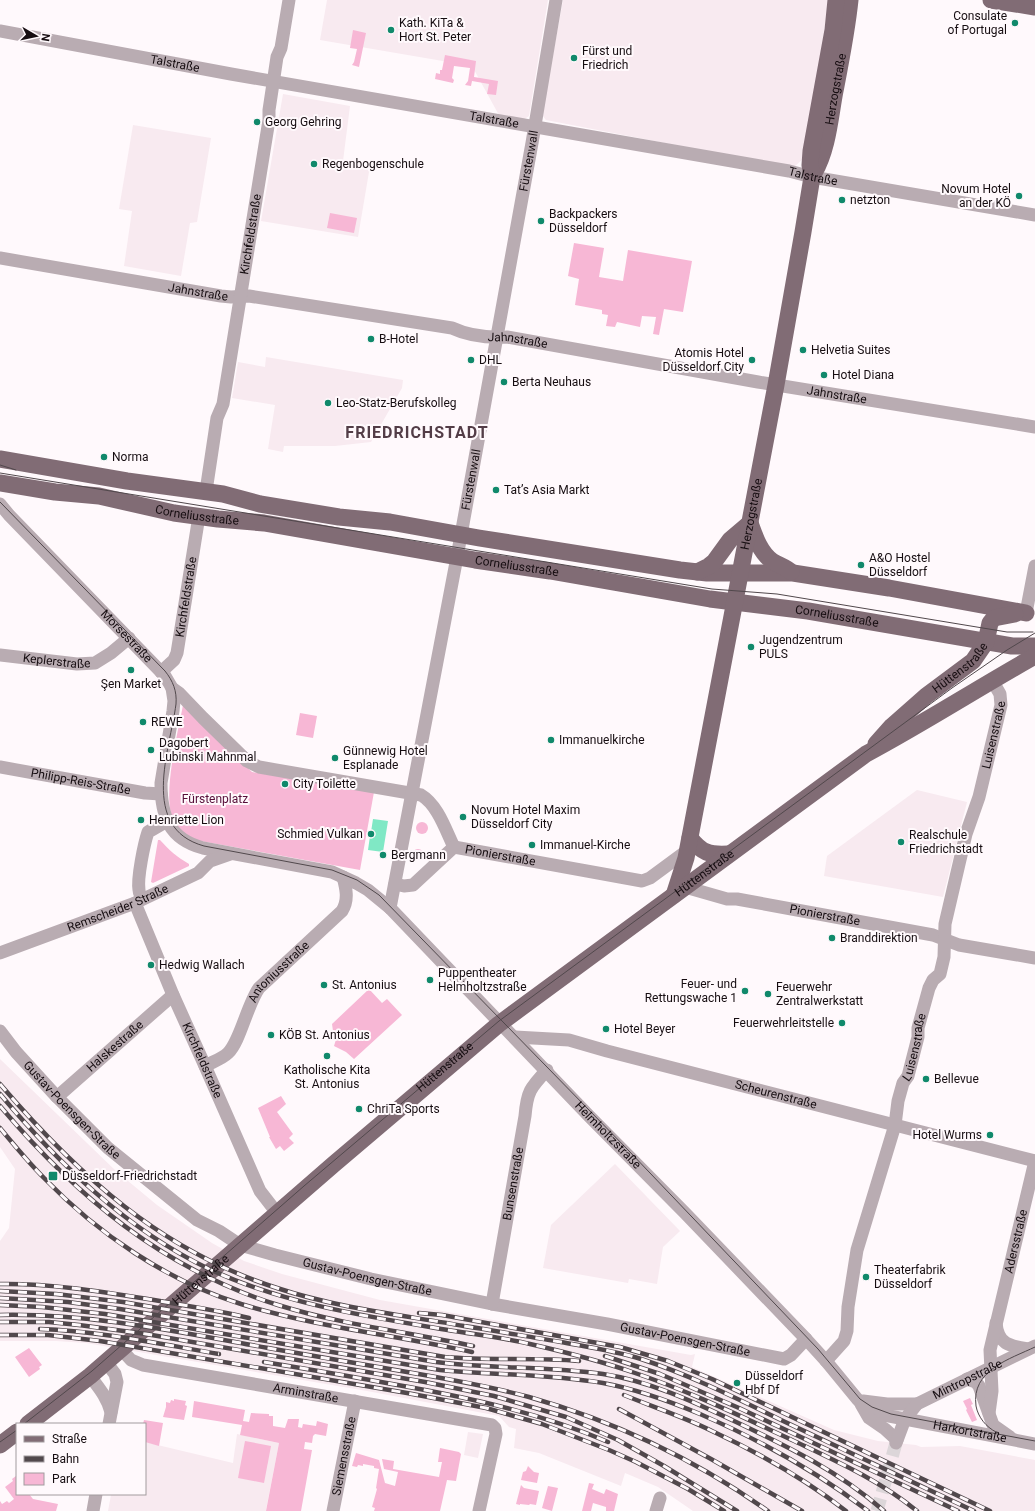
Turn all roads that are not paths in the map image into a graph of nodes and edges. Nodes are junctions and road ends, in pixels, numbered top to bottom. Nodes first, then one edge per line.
1 (289, 0) edge
2 (556, 0) edge
3 (836, 0) edge
4 (850, 0) edge
5 (991, 0) edge
6 (1035, 7) edge
7 (0, 31) edge
8 (273, 80) junction
9 (535, 126) junction
10 (812, 177) junction
11 (1035, 215) edge
12 (0, 258) edge
13 (239, 296) junction
14 (496, 338) junction
15 (776, 385) junction
16 (1035, 428) edge
17 (0, 458) edge
18 (0, 483) edge
19 (21, 486) junction
20 (166, 486) junction
21 (207, 486) junction
22 (0, 504) edge
23 (148, 507) junction
24 (9, 515) junction
25 (199, 516) junction
26 (750, 523) junction
27 (461, 534) junction
28 (456, 557) junction
29 (1035, 566) edge
30 (697, 572) junction
31 (741, 573) junction
32 (793, 573) junction
33 (735, 602) junction
34 (1032, 616) edge
35 (129, 638) junction
36 (986, 642) junction
37 (1034, 654) edge
38 (0, 655) edge
39 (161, 672) junction
40 (992, 680) junction
41 (172, 688) junction
42 (866, 754) junction
43 (0, 767) edge
44 (411, 793) junction
45 (161, 794) junction
46 (167, 821) junction
47 (454, 847) junction
48 (694, 847) junction
49 (231, 853) junction
50 (728, 854) junction
51 (343, 877) junction
52 (395, 884) junction
53 (679, 891) junction
54 (138, 901) junction
55 (390, 908) junction
56 (944, 939) junction
57 (0, 954) edge
58 (1035, 958) edge
59 (173, 995) junction
60 (500, 1023) junction
61 (0, 1031) edge
62 (515, 1037) junction
63 (205, 1066) junction
64 (546, 1070) junction
65 (57, 1098) junction
66 (895, 1125) junction
67 (1035, 1161) edge
68 (277, 1213) junction
69 (240, 1245) junction
70 (492, 1304) junction
71 (996, 1322) junction
72 (806, 1339) junction
73 (1031, 1348) edge
74 (121, 1349) junction
75 (826, 1360) junction
76 (106, 1362) junction
77 (991, 1367) junction
78 (90, 1376) junction
79 (967, 1379) junction
80 (858, 1400) junction
81 (355, 1401) junction
82 (917, 1404) junction
83 (989, 1413) junction
84 (110, 1418) edge
85 (905, 1419) junction
86 (29, 1423) edge
87 (16, 1433) edge
88 (1016, 1440) junction
89 (0, 1444) edge
90 (1035, 1444) edge
91 (96, 1495) edge
92 (660, 1498) dead end
93 (93, 1511) edge
94 (333, 1511) edge
95 (479, 1511) edge
96 (656, 1511) edge

1 - 8 street, Kirchfeldstraße
2 - 9 street, Fürstenwall
3 - 10 main road, Herzogstraße
4 - 10 main road, Herzogstraße
5 - 6 main road
7 - 8 street, Talstraße
8 - 9 street, Talstraße
8 - 13 street, Kirchfeldstraße
9 - 10 street, Talstraße
9 - 14 street, Fürstenwall
10 - 11 street, Talstraße
10 - 15 main road, Herzogstraße
12 - 13 street, Jahnstraße
13 - 14 street, Jahnstraße
13 - 21 street, Kirchfeldstraße
14 - 15 street, Jahnstraße
14 - 27 street, Fürstenwall
15 - 16 street, Jahnstraße
15 - 26 main road, Herzogstraße
17 - 20 main road, Corneliusstraße
18 - 19 main road, Corneliusstraße
19 - 23 main road, Corneliusstraße
19 - 24 street
20 - 21 main road, Corneliusstraße
20 - 23 main road
21 - 27 main road, Corneliusstraße
22 - 24 street, Morsestraße
23 - 25 main road, Corneliusstraße
24 - 35 street, Morsestraße
25 - 28 main road, Corneliusstraße
25 - 39 street, Kirchfeldstraße
26 - 30 main road
26 - 31 main road, Herzogstraße
26 - 32 main road
27 - 28 street, Fürstenwall
27 - 30 main road, Corneliusstraße
28 - 33 main road, Corneliusstraße
28 - 44 street, Fürstenwall
29 - 34 street
30 - 31 main road, Corneliusstraße
31 - 32 main road, Corneliusstraße
31 - 33 main road, Herzogstraße
32 - 34 main road, Corneliusstraße
33 - 36 main road, Corneliusstraße
33 - 48 main road, Herzogstraße
34 - 36 main road, Hüttenstraße
35 - 38 street, Keplerstraße
35 - 39 street, Morsestraße
36 - 37 main road, Corneliusstraße
36 - 42 main road, Hüttenstraße
37 - 40 main road, Hüttenstraße
39 - 41 street, Morsestraße
40 - 42 main road, Hüttenstraße
40 - 56 street, Luisenstraße
41 - 44 street, Morsestraße
41 - 45 street
42 - 50 main road, Hüttenstraße
43 - 45 street, Philipp-Reis-Straße
44 - 47 street
44 - 52 street
45 - 46 street
46 - 49 street
46 - 54 street, Kirchfeldstraße
47 - 48 street, Pionierstraße
47 - 52 street
48 - 50 main road
48 - 53 main road, Herzogstraße
49 - 51 street
49 - 54 street, Remscheider Straße
50 - 53 main road, Hüttenstraße
51 - 55 street
51 - 63 street, Antoniusstraße
52 - 55 street
53 - 56 street, Pionierstraße
53 - 60 main road, Hüttenstraße
54 - 57 street, Remscheider Straße
54 - 59 street, Kirchfeldstraße
55 - 60 street, Helmholtzstraße
56 - 58 street, Pionierstraße
56 - 66 street, Luisenstraße
59 - 63 street, Kirchfeldstraße
59 - 65 street, Halskestraße
60 - 62 street, Helmholtzstraße
60 - 68 main road, Hüttenstraße
61 - 65 street, Gustav-Poensgen-Straße
62 - 64 street, Helmholtzstraße
62 - 66 street, Scheurenstraße
63 - 68 street, Kirchfeldstraße
64 - 70 street, Bunsenstraße
64 - 72 street, Helmholtzstraße
65 - 69 street, Gustav-Poensgen-Straße
66 - 67 street, Scheurenstraße
66 - 75 street, Luisenstraße
67 - 71 street, Adersstraße
68 - 69 main road, Hüttenstraße
69 - 70 street, Gustav-Poensgen-Straße
69 - 74 main road, Hüttenstraße
70 - 72 street, Gustav-Poensgen-Straße
71 - 73 street
71 - 77 street, Adersstraße
72 - 75 street, Helmholtzstraße
73 - 77 street, Mintropstraße
74 - 76 main road, Hüttenstraße
74 - 81 street, Arminstraße
75 - 80 street
76 - 78 main road, Hüttenstraße
76 - 84 street
77 - 79 street, Mintropstraße
77 - 83 street, Adersstraße
78 - 84 street
78 - 86 main road, Hüttenstraße
79 - 82 street, Mintropstraße
79 - 83 street
80 - 82 street
80 - 85 street
80 - 85 street, Mintropstraße
81 - 94 street, Siemensstraße
81 - 95 street, Arminstraße
82 - 85 street, Mintropstraße
83 - 88 street
85 - 88 street, Harkortstraße
87 - 89 main road
88 - 90 street, Harkortstraße
91 - 93 street
92 - 96 street

